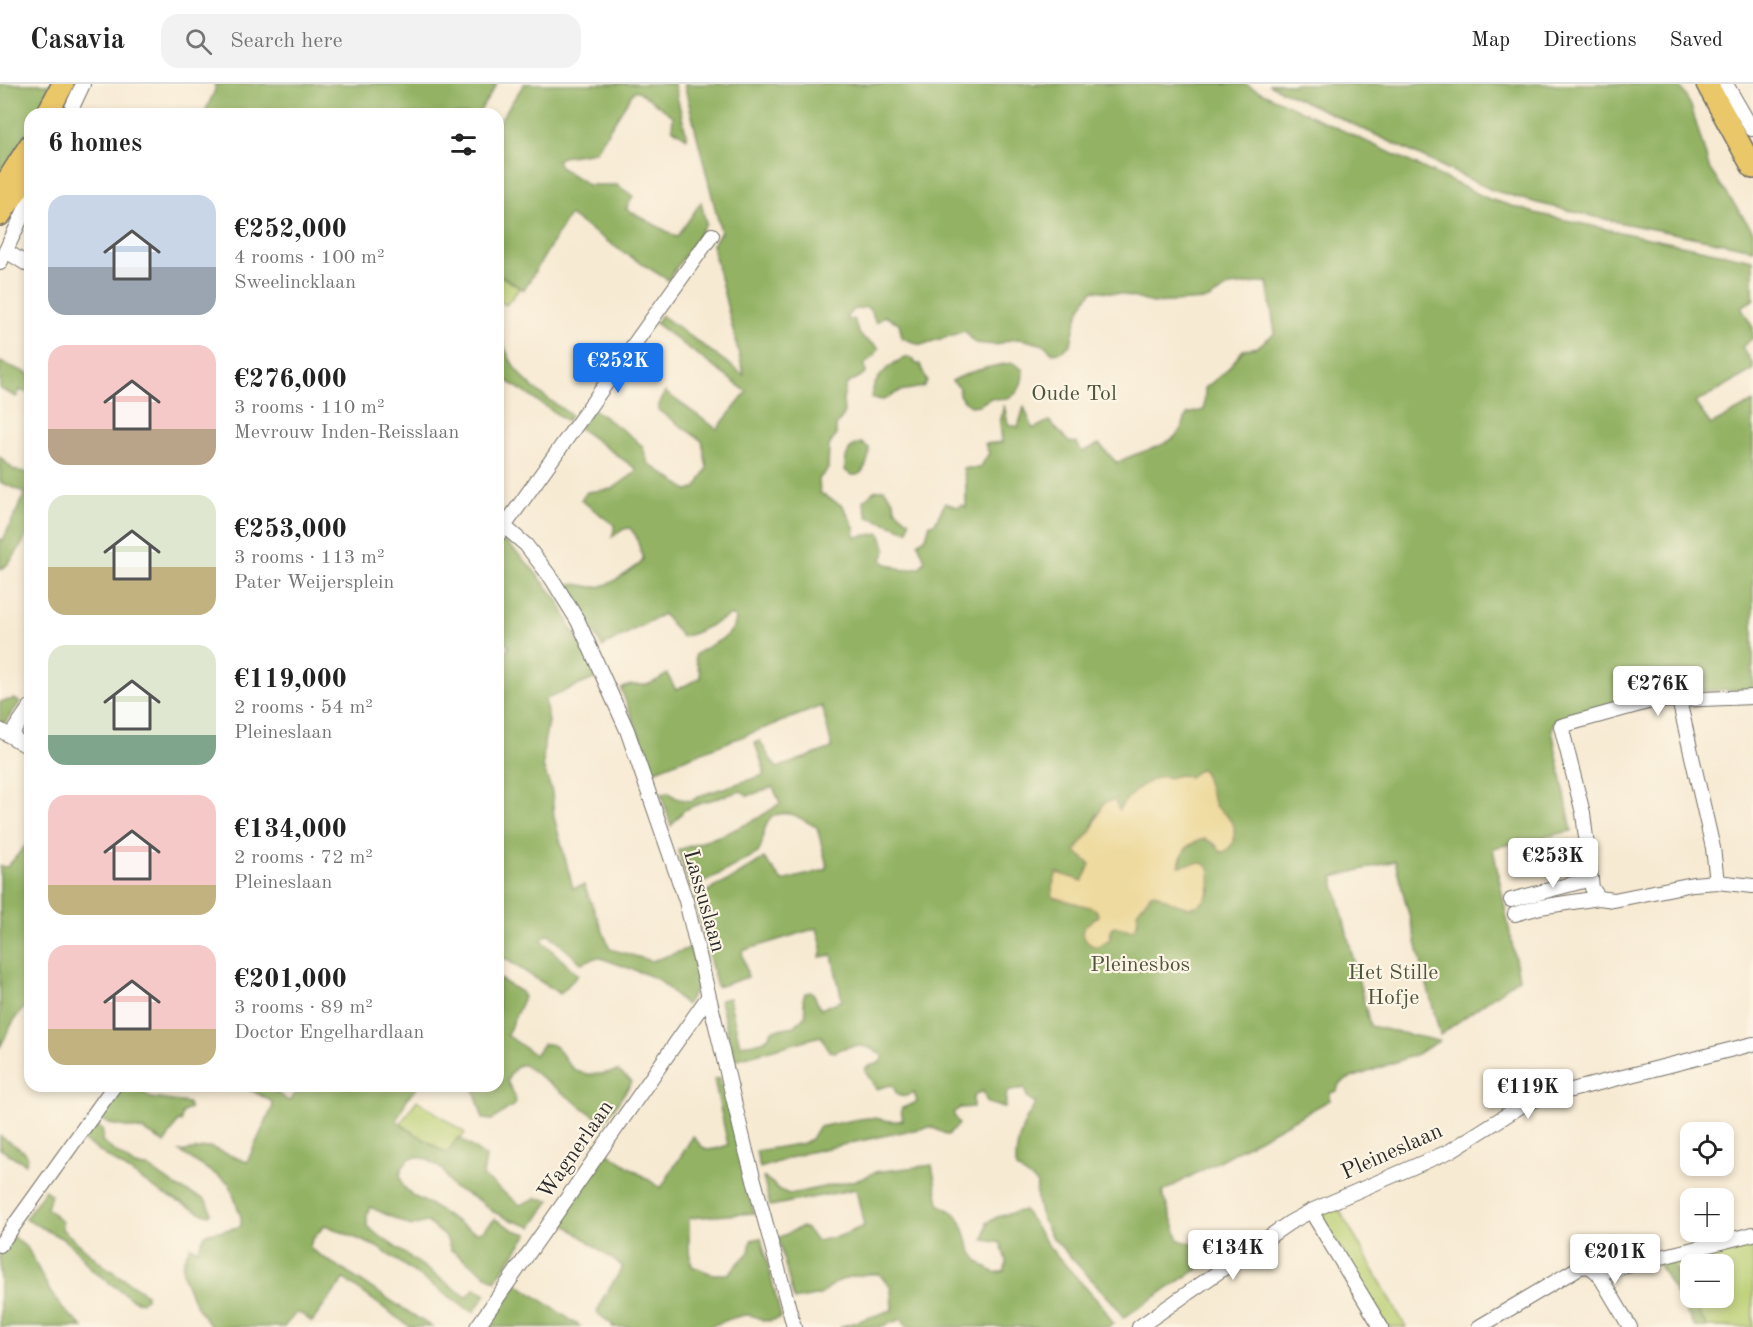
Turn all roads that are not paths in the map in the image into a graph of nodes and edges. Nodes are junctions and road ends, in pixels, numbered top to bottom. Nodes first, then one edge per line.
1 (63, 84) edge
2 (72, 84) edge
3 (83, 84) edge
4 (1707, 84) edge
5 (1726, 84) edge
6 (50, 108) edge
7 (61, 108) edge
8 (72, 108) edge
9 (1747, 132) edge
10 (24, 154) edge
11 (1753, 168) edge
12 (24, 179) edge
13 (0, 192) edge
14 (24, 212) edge
15 (0, 215) edge
16 (712, 235) dead end
17 (3, 257) edge
18 (24, 264) edge
19 (504, 521) edge
20 (504, 530) edge
21 (1753, 697) edge
22 (1679, 700) junction
23 (24, 714) edge
24 (5, 733) edge
25 (24, 744) edge
26 (1591, 879) junction
27 (1717, 882) junction
28 (1753, 886) edge
29 (1599, 898) junction
30 (1511, 900) dead end
31 (1538, 900) junction
32 (1515, 914) dead end
33 (708, 997) junction
34 (1753, 1044) edge
35 (110, 1092) edge
36 (1311, 1211) junction
37 (1753, 1234) edge
38 (0, 1245) edge
39 (1598, 1273) junction
40 (1494, 1323) edge
41 (477, 1327) edge
42 (794, 1327) edge
43 (1139, 1327) edge
44 (1381, 1327) edge
45 (1479, 1327) edge
46 (1630, 1327) edge

1 - 6 main road
2 - 7 main road
3 - 8 street
4 - 9 main road
5 - 9 street
9 - 11 main road
10 - 13 main road
12 - 15 main road
14 - 17 street
16 - 19 street
17 - 18 street
20 - 33 street, Lassuslaan
21 - 22 street
22 - 26 street
22 - 27 street
23 - 24 street
24 - 25 street
26 - 29 street
26 - 31 street
27 - 28 street
27 - 29 street
29 - 31 street
30 - 31 street
31 - 32 street
33 - 41 street, Wagnerlaan
33 - 42 street, Lassuslaan
34 - 36 street, Pleineslaan
35 - 38 street
36 - 43 street, Pleineslaan
36 - 44 street
37 - 39 street
39 - 40 street
39 - 46 street
40 - 45 street

